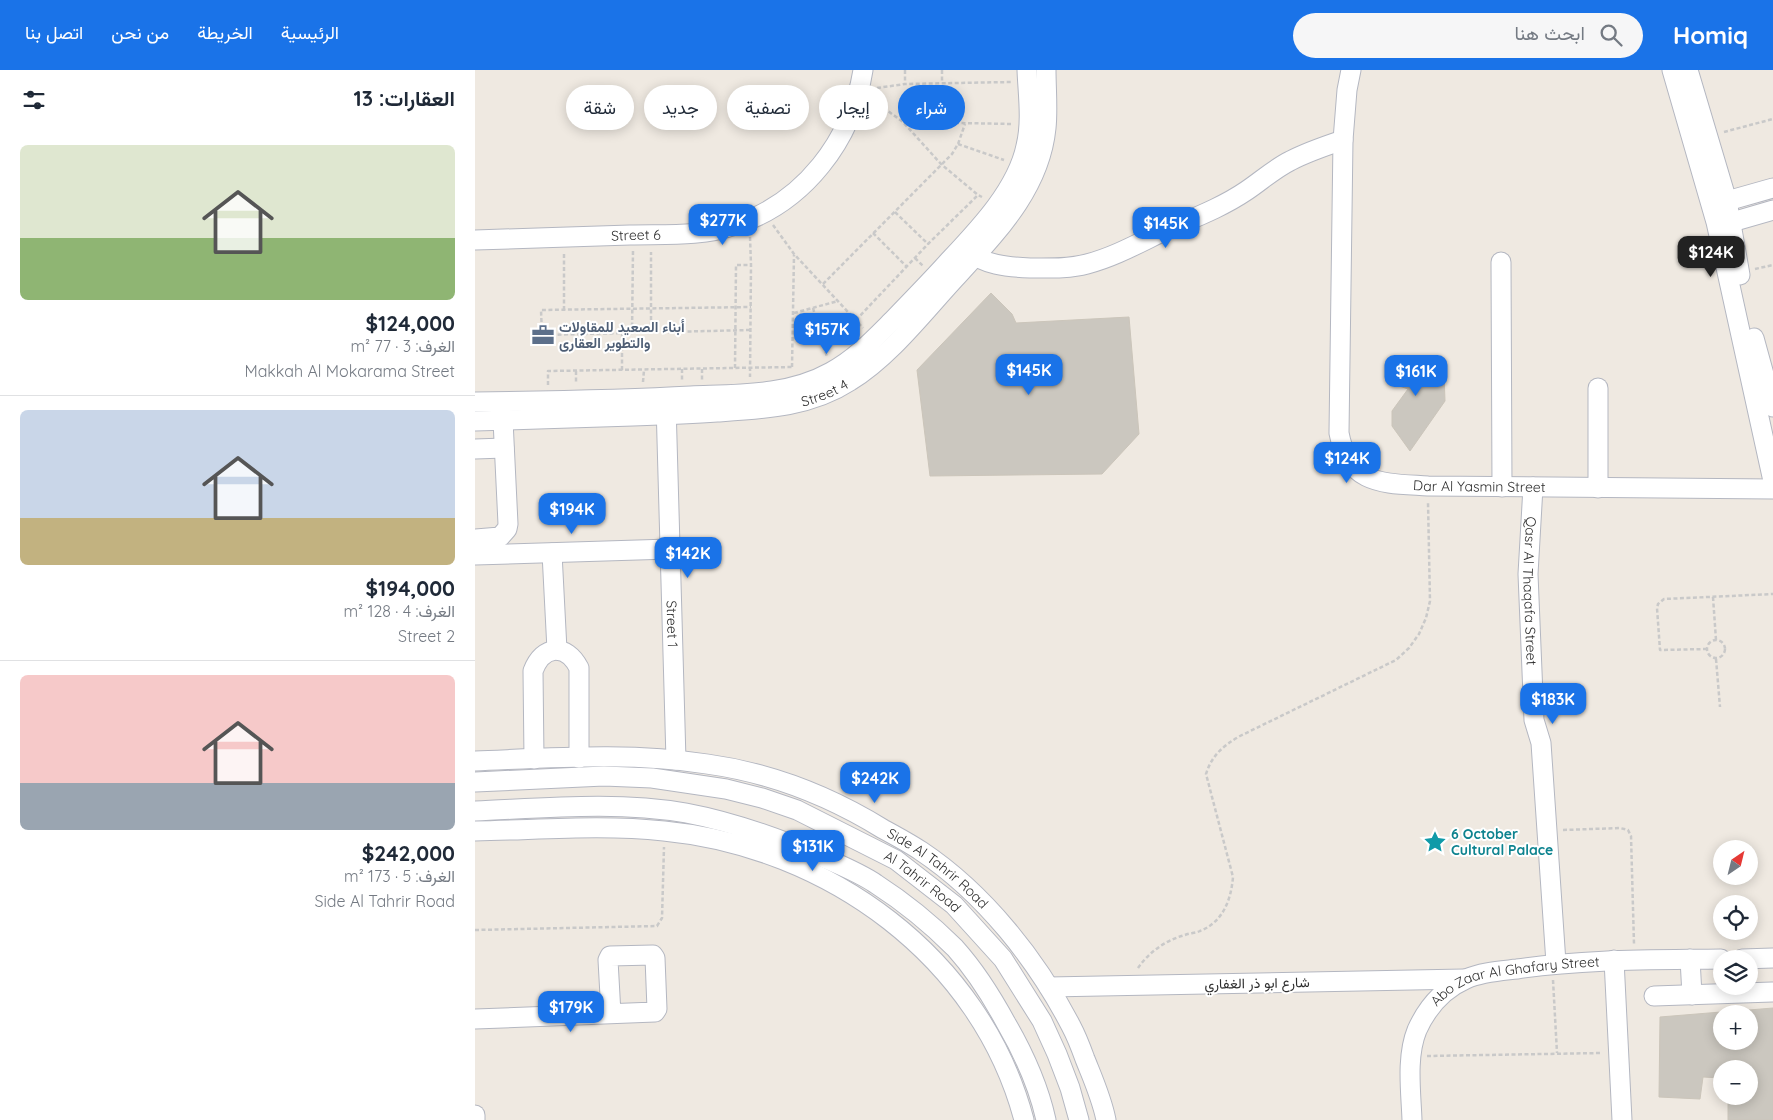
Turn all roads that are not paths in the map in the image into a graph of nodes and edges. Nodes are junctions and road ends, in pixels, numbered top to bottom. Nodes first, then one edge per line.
1 (863, 70) edge
2 (1045, 70) edge
3 (1350, 70) edge
4 (1672, 70) edge
5 (1688, 70) edge
6 (1027, 76) edge
7 (1343, 140) junction
8 (1773, 188) edge
9 (1727, 201) junction
10 (1773, 210) edge
11 (1731, 222) junction
12 (475, 240) edge
13 (968, 252) junction
14 (1501, 262) dead end
15 (1598, 388) dead end
16 (475, 402) edge
17 (666, 407) junction
18 (1773, 407) edge
19 (503, 420) junction
20 (475, 421) edge
21 (504, 448) junction
22 (475, 449) edge
23 (1773, 481) edge
24 (1502, 487) junction
25 (1533, 487) junction
26 (1598, 488) junction
27 (1773, 489) edge
28 (475, 539) edge
29 (670, 549) junction
30 (552, 553) junction
31 (475, 555) edge
32 (557, 650) junction
33 (579, 758) junction
34 (542, 759) junction
35 (676, 760) junction
36 (475, 761) edge
37 (551, 779) junction
38 (475, 782) edge
39 (475, 810) edge
40 (854, 811) junction
41 (475, 831) edge
42 (852, 838) junction
43 (1758, 958) edge
44 (1773, 958) edge
45 (1690, 959) junction
46 (1713, 959) edge
47 (1614, 960) junction
48 (1554, 963) junction
49 (1465, 979) junction
50 (1049, 987) junction
51 (1771, 992) dead end
52 (1692, 995) junction
53 (1654, 996) dead end
54 (611, 1014) junction
55 (475, 1019) edge
56 (475, 1115) edge
57 (475, 1120) edge
58 (1024, 1120) edge
59 (1046, 1120) edge
60 (1079, 1120) edge
61 (1106, 1120) edge
62 (1412, 1120) edge
63 (1622, 1120) edge

1 - 12 street, Street 6
2 - 13 street, Street 4
3 - 7 street, Dar Al Yasmin Street
4 - 23 street
5 - 9 street
6 - 13 street, Street 4
7 - 13 street
7 - 24 street, Dar Al Yasmin Street
8 - 9 street
9 - 11 street
10 - 11 street
11 - 18 street
13 - 17 street, Street 4
13 - 17 street, Street 4
14 - 24 street
15 - 26 street
16 - 17 street, Street 4
17 - 19 street, Street 4
17 - 29 street, Street 1
19 - 20 street, Street 4
19 - 21 street
21 - 22 street
21 - 28 street
24 - 25 street, Dar Al Yasmin Street
25 - 26 street, Dar Al Yasmin Street
25 - 48 street, Qasr Al Thaqafa Street
26 - 27 street, Dar Al Yasmin Street
29 - 30 street
29 - 35 street, Street 1
30 - 31 street
30 - 32 street
32 - 33 street
32 - 34 street
33 - 34 street, Side Al Tahrir Road
33 - 35 street, Side Al Tahrir Road
34 - 36 street, Side Al Tahrir Road
34 - 37 street
35 - 40 street, Side Al Tahrir Road
37 - 38 street, Al Tahrir Road
37 - 42 street, Al Tahrir Road
39 - 59 street, Al Tahrir Road
40 - 42 street
40 - 50 street, Side Al Tahrir Road
41 - 58 street
42 - 60 street, Al Tahrir Road
43 - 44 street
45 - 46 street, Abo Zaar Al Ghafary Street
45 - 47 street, Abo Zaar Al Ghafary Street
45 - 52 street
47 - 48 street, Abo Zaar Al Ghafary Street
47 - 63 street
48 - 49 street, Abo Zaar Al Ghafary Street
49 - 50 street, شارع ابو ذر الغفاري
49 - 62 street, Abo Zaar Al Ghafary Street
50 - 61 street, Side Al Tahrir Road
51 - 52 street
52 - 53 street
54 - 54 street
54 - 55 street
56 - 57 street

